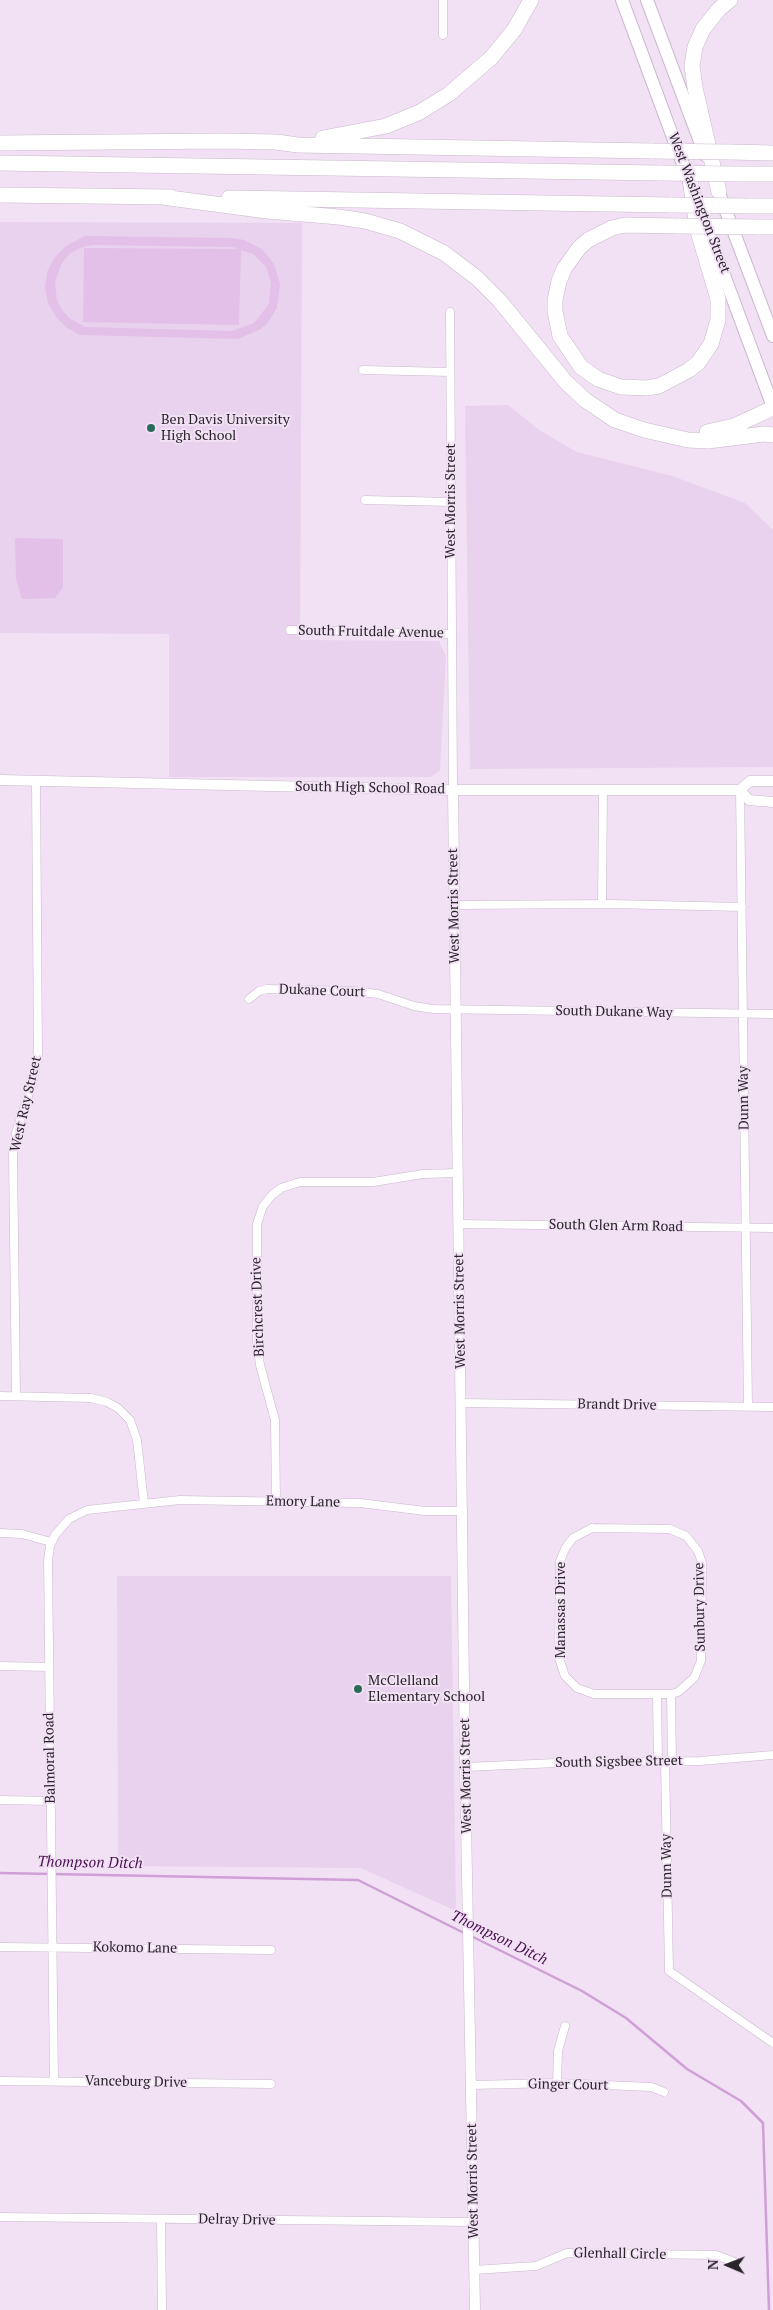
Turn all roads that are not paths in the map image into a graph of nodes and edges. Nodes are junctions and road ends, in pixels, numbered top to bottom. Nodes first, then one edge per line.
1 (443, 0) edge
2 (531, 0) edge
3 (622, 0) edge
4 (647, 0) edge
5 (730, 0) edge
6 (443, 35) dead end
7 (276, 142) junction
8 (0, 144) edge
9 (773, 153) edge
10 (0, 163) edge
11 (773, 174) edge
12 (690, 179) junction
13 (719, 192) junction
14 (0, 195) edge
15 (162, 197) junction
16 (773, 206) edge
17 (766, 227) edge
18 (450, 312) dead end
19 (773, 336) edge
20 (363, 370) dead end
21 (450, 372) junction
22 (773, 407) edge
23 (773, 435) edge
24 (670, 436) junction
25 (364, 500) dead end
26 (451, 502) junction
27 (290, 630) dead end
28 (451, 634) junction
29 (0, 780) edge
30 (773, 781) edge
31 (36, 782) junction
32 (453, 790) junction
33 (602, 790) junction
34 (740, 790) junction
35 (773, 802) edge
36 (602, 904) junction
37 (454, 905) junction
38 (742, 907) junction
39 (249, 999) dead end
40 (456, 1010) junction
41 (743, 1013) junction
42 (773, 1014) edge
43 (458, 1173) junction
44 (459, 1224) junction
45 (746, 1228) junction
46 (773, 1228) edge
47 (0, 1396) edge
48 (16, 1396) junction
49 (461, 1403) junction
50 (748, 1406) junction
51 (773, 1407) edge
52 (144, 1502) junction
53 (276, 1502) junction
54 (463, 1511) junction
55 (0, 1533) edge
56 (570, 1541) joint
57 (51, 1542) junction
58 (0, 1666) edge
59 (49, 1667) junction
60 (658, 1694) junction
61 (671, 1694) junction
62 (773, 1755) edge
63 (665, 1761) junction
64 (465, 1767) junction
65 (0, 1800) edge
66 (51, 1801) junction
67 (0, 1947) edge
68 (52, 1947) junction
69 (271, 1950) dead end
70 (565, 2026) dead end
71 (773, 2043) edge
72 (0, 2080) edge
73 (54, 2081) junction
74 (557, 2083) junction
75 (271, 2084) dead end
76 (471, 2085) junction
77 (664, 2092) dead end
78 (0, 2217) edge
79 (161, 2219) junction
80 (473, 2222) junction
81 (738, 2263) dead end
82 (474, 2270) junction
83 (162, 2310) edge
84 (475, 2310) edge

1 - 6 street
2 - 7 highway
3 - 12 main road, West Washington Street
4 - 13 main road, West Washington Street
5 - 13 highway
7 - 8 highway
7 - 9 highway, bridge
10 - 11 highway, bridge
12 - 17 highway, bridge
12 - 22 main road, West Washington Street
13 - 19 main road, West Washington Street
14 - 15 highway
15 - 16 highway, bridge
15 - 24 highway
18 - 21 street, West Morris Street
20 - 21 street
21 - 26 street, West Morris Street
22 - 24 highway
23 - 24 highway
25 - 26 street
26 - 28 street, West Morris Street
27 - 28 street, South Fruitdale Avenue
28 - 32 street, West Morris Street
29 - 31 street, South High School Road
30 - 34 street, South High School Road
31 - 32 street, South High School Road
31 - 48 street, West Ray Street
32 - 33 street, South High School Road
32 - 37 street, West Morris Street
33 - 34 street, South High School Road
33 - 36 street
34 - 35 street, South High School Road
34 - 38 street, Dunn Way
36 - 37 street
36 - 38 street
37 - 40 street, West Morris Street
38 - 41 street, Dunn Way
39 - 40 street, Dukane Court
40 - 41 street, South Dukane Way
40 - 43 street, West Morris Street
41 - 42 street, South Dukane Way
41 - 45 street, Dunn Way
43 - 44 street, West Morris Street
43 - 53 street, Birchcrest Drive
44 - 45 street, South Glen Arm Road
44 - 49 street, West Morris Street
45 - 46 street, South Glen Arm Road
45 - 50 street, Dunn Way
47 - 48 street
48 - 52 street
49 - 50 street, Brandt Drive
49 - 54 street, West Morris Street
50 - 51 street, Brandt Drive
52 - 53 street, Emory Lane
52 - 57 street
53 - 54 street, Emory Lane
54 - 64 street, West Morris Street
55 - 57 street
56 - 60 street, Manassas Drive
56 - 61 street, Sunbury Drive
57 - 59 street, Balmoral Road
58 - 59 street
59 - 66 street, Balmoral Road
60 - 61 street
60 - 63 street
61 - 63 street
62 - 63 street, South Sigsbee Street
63 - 64 street, South Sigsbee Street
63 - 71 street, Dunn Way
64 - 76 street, West Morris Street
65 - 66 street
66 - 68 street, Balmoral Road
67 - 68 street, Kokomo Lane
68 - 69 street, Kokomo Lane
68 - 73 street, Balmoral Road
70 - 74 street
72 - 73 street, Vanceburg Drive
73 - 75 street, Vanceburg Drive
74 - 76 street, Ginger Court
74 - 77 street, Ginger Court
76 - 80 street, West Morris Street
78 - 79 street, Delray Drive
79 - 80 street, Delray Drive
79 - 83 street
80 - 82 street, West Morris Street
81 - 82 street, Glenhall Circle
82 - 84 street, West Morris Street

